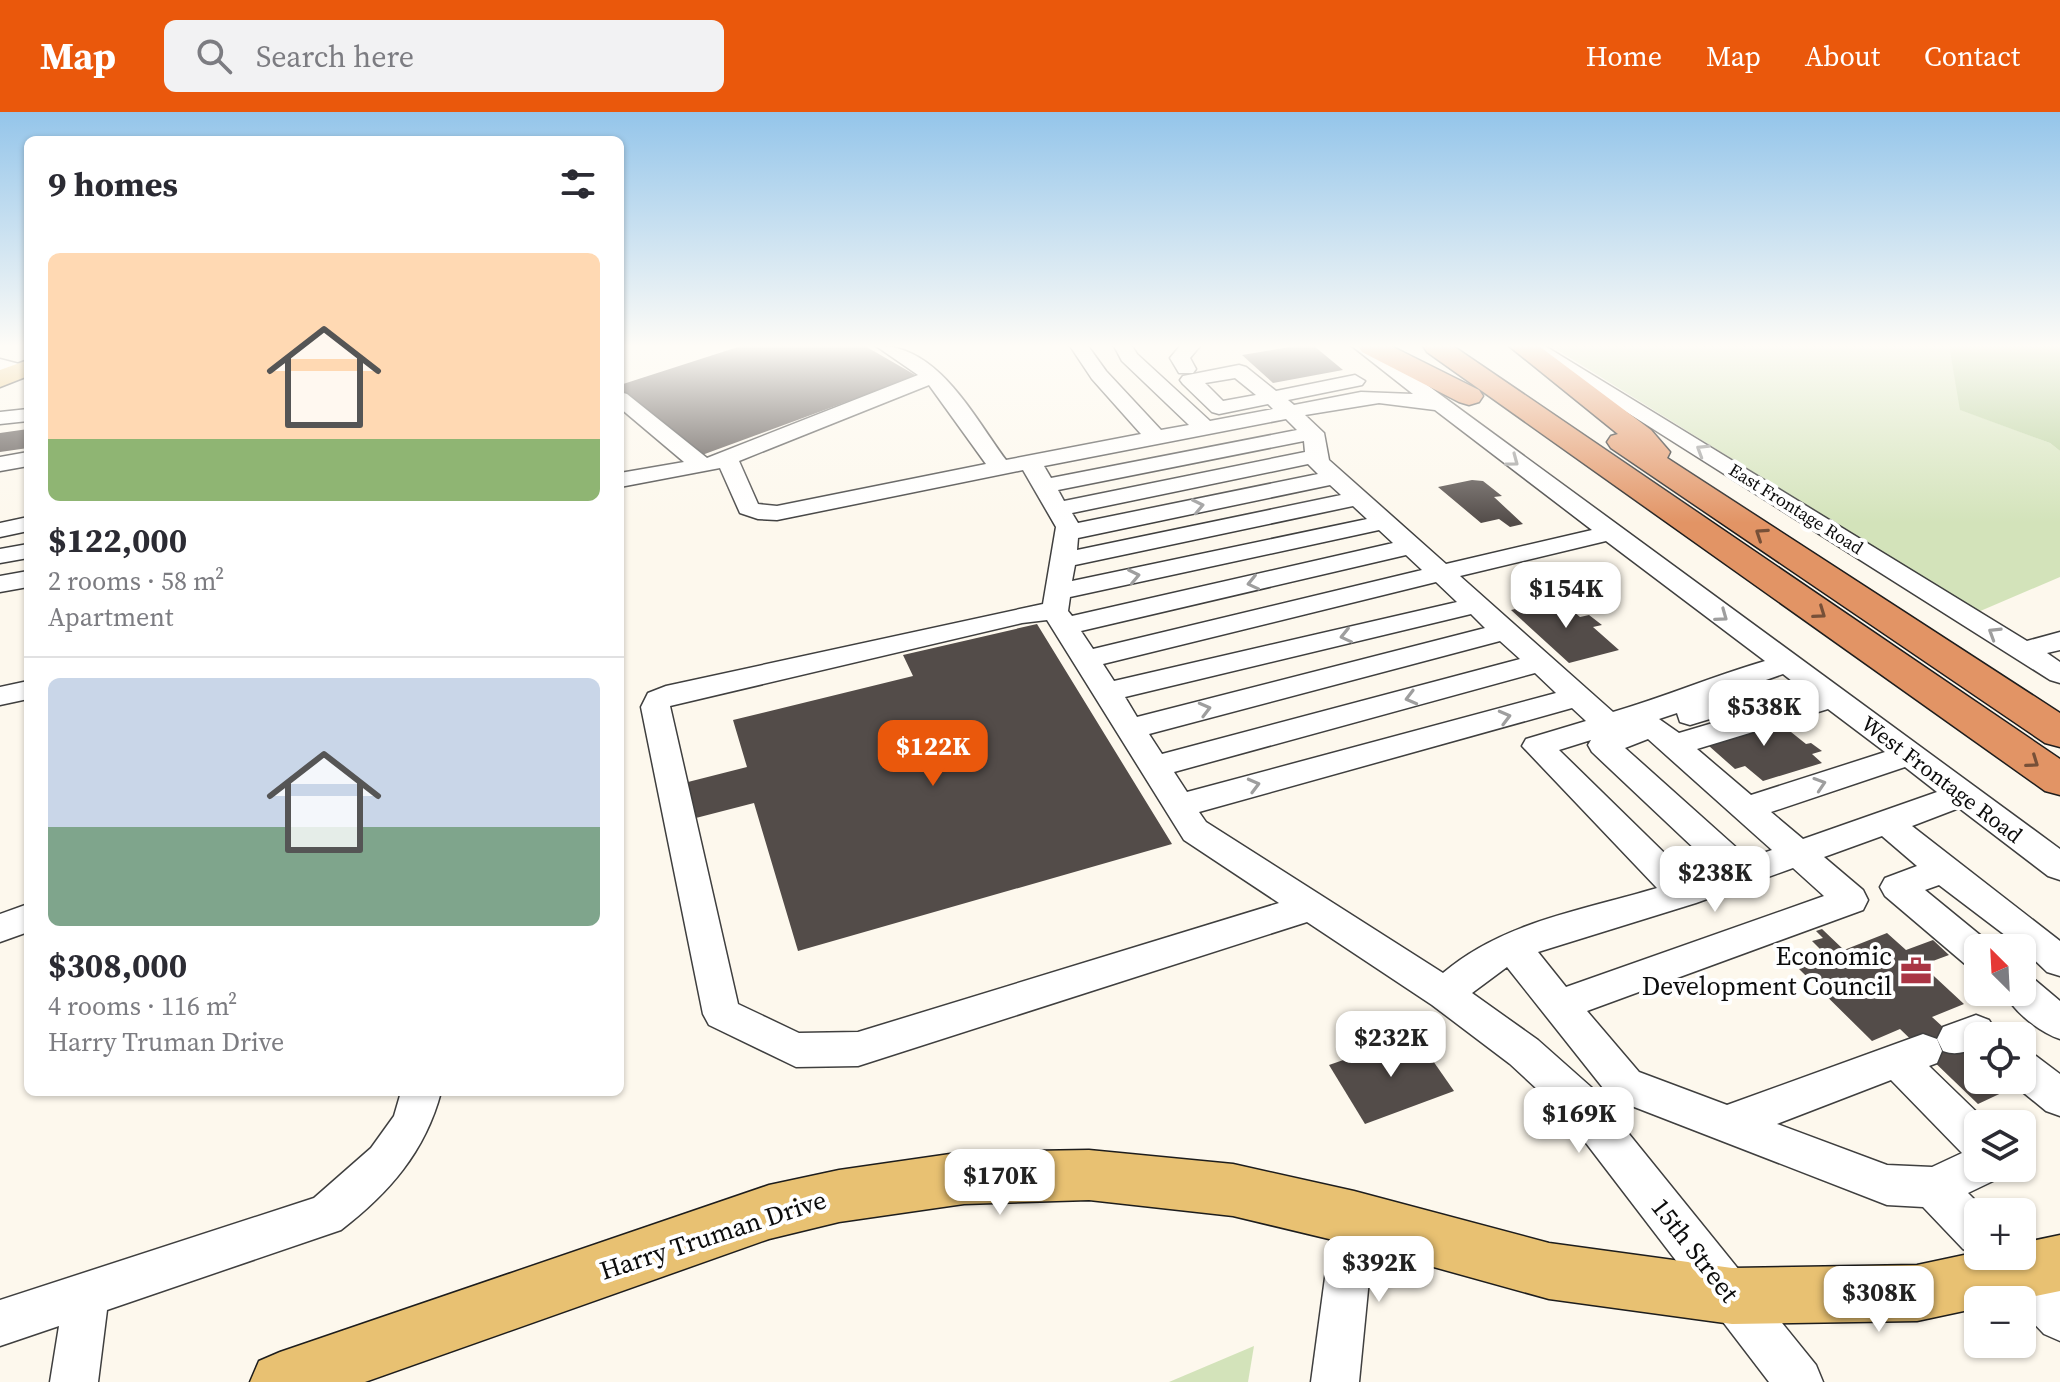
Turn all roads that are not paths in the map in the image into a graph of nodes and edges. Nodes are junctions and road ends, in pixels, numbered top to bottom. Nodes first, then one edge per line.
1 (629, 405) edge
2 (859, 405) edge
3 (954, 405) edge
4 (1126, 405) edge
5 (1181, 405) edge
6 (1216, 405) edge
7 (1275, 405) edge
8 (1281, 405) joint
9 (1426, 405) edge
10 (1441, 405) edge
11 (1490, 405) edge
12 (1532, 405) edge
13 (1557, 405) edge
14 (1600, 405) edge
15 (1627, 405) edge
16 (1449, 412) junction
17 (24, 415) edge
18 (0, 418) edge
19 (1206, 429) junction
20 (1155, 437) junction
21 (1315, 445) junction
22 (727, 458) junction
23 (24, 460) edge
24 (0, 464) edge
25 (702, 465) junction
26 (1000, 468) junction
27 (1335, 477) junction
28 (624, 479) edge
29 (1674, 493) junction
30 (1358, 498) junction
31 (1052, 510) junction
32 (1384, 522) junction
33 (24, 525) edge
34 (0, 530) edge
35 (1608, 533) junction
36 (1411, 546) junction
37 (24, 552) edge
38 (0, 556) edge
39 (1442, 575) junction
40 (24, 580) edge
41 (0, 584) edge
42 (1476, 605) junction
43 (1059, 610) junction
44 (1505, 631) junction
45 (2057, 643) edge
46 (2023, 651) junction
47 (1086, 659) junction
48 (1540, 663) junction
49 (1787, 664) junction
50 (2060, 674) edge
51 (24, 691) edge
52 (1107, 692) junction
53 (0, 696) edge
54 (1577, 697) junction
55 (1751, 698) junction
56 (1833, 698) junction
57 (1608, 724) junction
58 (1130, 729) junction
59 (2060, 733) edge
60 (1664, 736) junction
61 (1909, 755) junction
62 (1154, 767) junction
63 (2060, 780) edge
64 (1963, 795) junction
65 (1179, 806) junction
66 (1746, 808) junction
67 (1886, 822) junction
68 (1797, 853) junction
69 (2060, 867) edge
70 (1942, 870) junction
71 (1742, 873) junction
72 (1684, 894) junction
73 (1310, 907) junction
74 (24, 919) edge
75 (0, 928) edge
76 (1964, 942) edge
77 (1511, 946) junction
78 (2060, 961) edge
79 (1445, 994) junction
80 (2036, 1002) edge
81 (1559, 1005) junction
82 (2060, 1022) edge
83 (1939, 1047) edge
84 (2036, 1079) edge
85 (420, 1096) edge
86 (2060, 1098) edge
87 (1965, 1110) edge
88 (1726, 1124) junction
89 (1964, 1173) edge
90 (1933, 1187) junction
91 (1964, 1214) edge
92 (1354, 1218) junction
93 (1977, 1270) edge
94 (2024, 1270) edge
95 (87, 1294) junction
96 (1732, 1296) junction
97 (2060, 1318) edge
98 (0, 1323) edge
99 (74, 1382) edge
100 (280, 1382) edge
101 (1335, 1382) edge
102 (1799, 1382) edge

1 - 25 street
2 - 22 street
3 - 26 street
4 - 20 street
5 - 19 street
6 - 7 street
8 - 19 street
8 - 21 street
9 - 16 street
10 - 16 street, West Frontage Road
11 - 29 highway
12 - 29 highway
13 - 29 highway
14 - 29 highway
46 -> 15 street, East Frontage Road
16 -> 35 street, West Frontage Road
17 - 18 street
19 - 20 street
20 - 31 street
21 - 27 street
21 - 31 street
22 - 25 street
22 - 26 street
23 - 24 street
25 - 28 street
26 - 31 street
27 - 30 street
31 -> 27 street
59 -> 29 highway
29 -> 63 highway
30 - 31 street
30 - 32 street
31 - 43 street
32 - 36 street
43 -> 32 street
33 - 34 street
35 - 39 street
35 -> 49 street, West Frontage Road
36 - 39 street
36 -> 43 street
37 - 38 street
39 - 42 street
39 - 47 street
40 - 41 street
42 - 44 street
42 -> 52 street
43 - 47 street, 15th Street
43 - 73 street
44 - 48 street
58 -> 44 street
45 - 46 street
46 - 50 street, East Frontage Road
47 - 52 street, 15th Street
48 - 54 street
48 -> 62 street
49 - 55 street
49 - 56 street, West Frontage Road
51 - 53 street
52 - 58 street, 15th Street
54 - 57 street
65 -> 54 street
55 - 56 street
55 - 57 street
55 - 60 street
56 - 61 street, West Frontage Road
57 - 72 street
58 - 62 street, 15th Street
60 - 66 street
60 - 71 street
61 - 64 street, West Frontage Road
66 -> 61 street
62 - 65 street, 15th Street
64 - 67 street
64 - 69 street, West Frontage Road
65 - 73 street, 15th Street
66 - 68 street
67 - 68 street
67 - 70 street
68 - 71 street
68 - 81 street
70 - 76 street
70 - 78 street
71 - 72 street
72 - 77 street
73 - 79 street, 15th Street
74 - 75 street
77 - 79 street
77 - 81 street
79 - 96 street, 15th Street
80 - 82 street
81 - 88 street
83 - 87 street
83 - 88 street
84 - 86 street
85 - 95 street
88 - 90 street
89 - 90 street
90 - 91 street
92 - 96 main road, Harry Truman Drive
92 - 100 main road, Harry Truman Drive
92 - 101 street
93 - 96 main road, Harry Truman Drive
94 - 97 street
95 - 98 street
95 - 99 street
96 - 102 street, 15th Street

